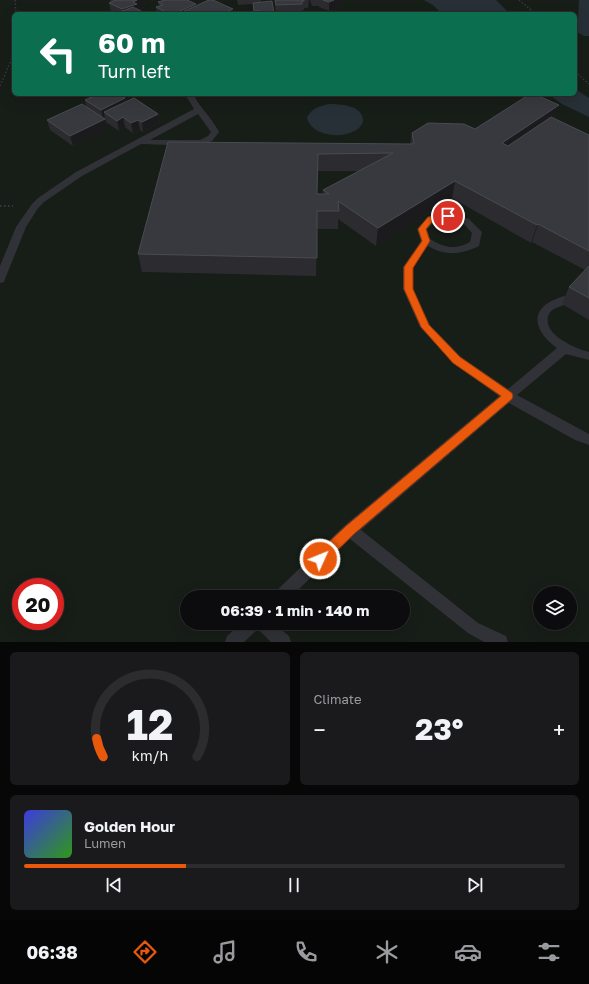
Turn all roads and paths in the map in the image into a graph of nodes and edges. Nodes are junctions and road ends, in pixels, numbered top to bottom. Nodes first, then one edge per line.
1 (15, 0) edge
2 (519, 0) edge
3 (16, 12) edge
4 (534, 12) edge
5 (12, 59) edge
6 (577, 74) edge
7 (589, 84) edge
8 (0, 86) edge
9 (190, 96) edge
10 (199, 110) junction
11 (139, 142) junction
12 (426, 241) junction
13 (0, 279) edge
14 (568, 299) dead end
15 (564, 349) junction
16 (589, 356) edge
17 (508, 396) junction
18 (589, 440) edge
19 (350, 530) junction
20 (287, 590) edge
21 (246, 630) edge
22 (270, 630) edge
23 (233, 642) edge
24 (283, 642) edge
25 (500, 642) edge

1 - 3 path
2 - 4 path
5 - 8 path
6 - 7 path
9 - 10 lane
10 - 11 lane
10 - 11 lane
11 - 13 lane
12 - 12 lane
12 - 17 lane
14 - 15 lane
15 - 16 lane
15 - 17 lane
17 - 18 lane
17 - 19 lane
19 - 20 lane
19 - 25 lane
21 - 23 lane
22 - 24 lane

